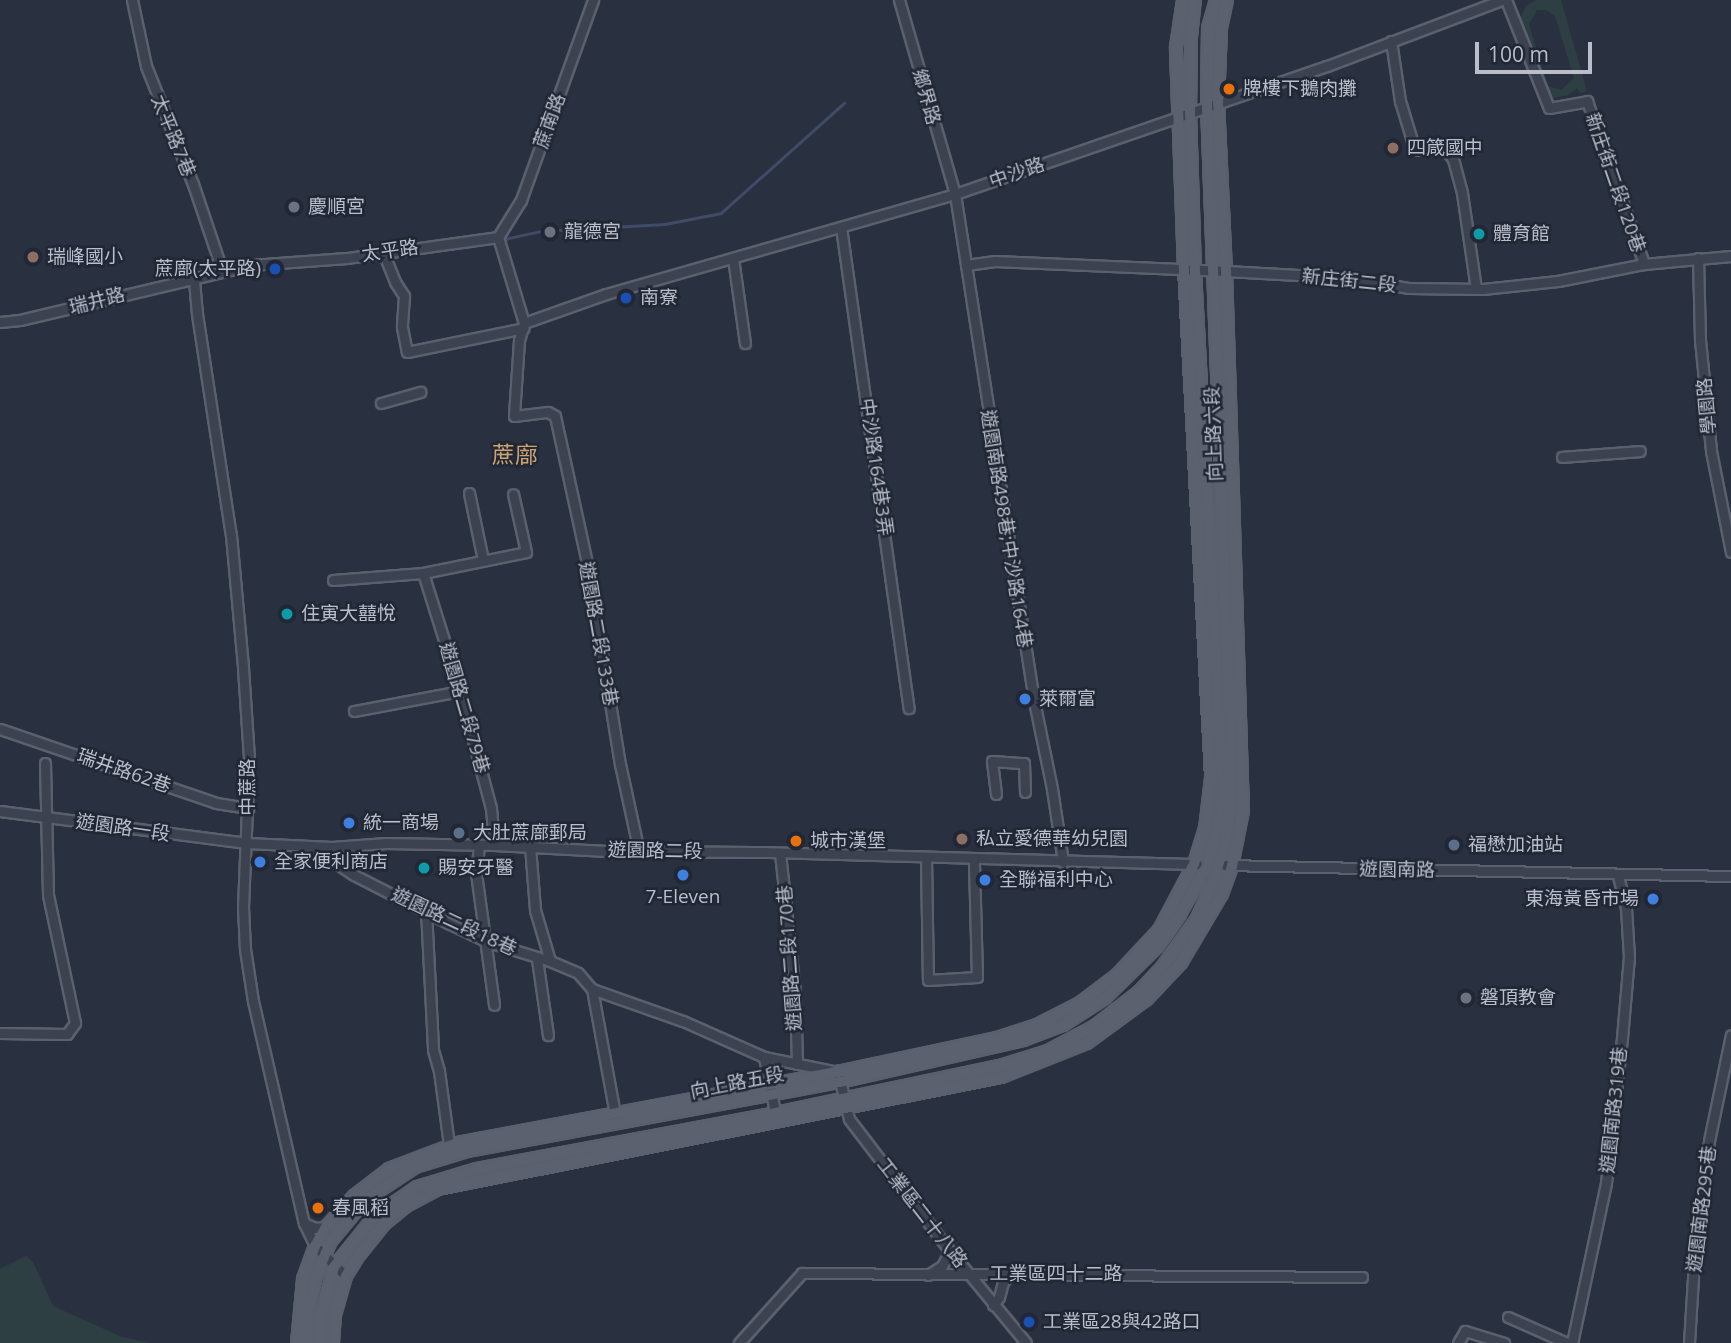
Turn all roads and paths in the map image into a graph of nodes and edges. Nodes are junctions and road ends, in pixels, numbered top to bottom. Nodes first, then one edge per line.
1 (132, 0) edge
2 (593, 0) edge
3 (899, 0) edge
4 (1183, 0) edge
5 (1195, 0) edge
6 (1216, 0) edge
7 (1227, 0) edge
8 (1504, 0) edge
9 (1391, 41) junction
10 (1212, 106) junction
11 (1185, 113) junction
12 (955, 194) junction
13 (841, 227) junction
14 (498, 237) junction
15 (383, 252) junction
16 (1731, 256) edge
17 (733, 258) junction
18 (1698, 258) junction
19 (1643, 264) junction
20 (966, 265) junction
21 (222, 270) junction
22 (1189, 270) junction
23 (1213, 271) junction
24 (1226, 271) junction
25 (194, 280) junction
26 (1476, 289) junction
27 (0, 322) edge
28 (524, 326) junction
29 (745, 344) dead end
30 (419, 392) dead end
31 (382, 403) dead end
32 (1640, 451) dead end
33 (1562, 457) dead end
34 (469, 493) dead end
35 (513, 494) dead end
36 (1731, 552) edge
37 (483, 560) junction
38 (424, 573) junction
39 (333, 580) dead end
40 (460, 691) junction
41 (909, 708) dead end
42 (354, 711) dead end
43 (0, 729) edge
44 (45, 763) dead end
45 (1025, 792) dead end
46 (996, 794) dead end
47 (249, 807) junction
48 (0, 811) edge
49 (47, 818) junction
50 (247, 843) junction
51 (479, 845) junction
52 (494, 845) junction
53 (311, 846) junction
54 (530, 846) junction
55 (639, 852) junction
56 (780, 853) junction
57 (926, 858) junction
58 (974, 859) junction
59 (1063, 862) junction
60 (1195, 864) junction
61 (1213, 864) junction
62 (1232, 866) junction
63 (1618, 874) junction
64 (1731, 876) edge
65 (426, 910) junction
66 (488, 942) junction
67 (537, 959) junction
68 (550, 961) junction
69 (592, 989) junction
70 (494, 1005) dead end
71 (0, 1033) edge
72 (548, 1035) dead end
73 (1731, 1035) edge
74 (764, 1057) junction
75 (797, 1064) junction
76 (839, 1077) junction
77 (771, 1090) junction
78 (844, 1104) junction
79 (615, 1114) junction
80 (776, 1117) junction
81 (449, 1145) junction
82 (304, 1223) junction
83 (326, 1227) junction
84 (319, 1251) junction
85 (950, 1251) junction
86 (334, 1267) junction
87 (1011, 1272) junction
88 (969, 1274) junction
89 (928, 1275) junction
90 (346, 1276) junction
91 (1362, 1276) dead end
92 (993, 1305) junction
93 (1508, 1317) dead end
94 (297, 1343) edge
95 (307, 1343) edge
96 (321, 1343) edge
97 (333, 1343) edge
98 (739, 1343) edge
99 (1026, 1343) edge
100 (1458, 1343) edge
101 (1504, 1343) edge
102 (1569, 1343) edge
103 (1689, 1343) edge

1 - 21 street, 太平路7巷
2 - 14 street, 蔗南路
3 - 12 street, 鄉界路
4 - 11 main road, 向上路六段
5 - 11 main road, 向上路六段
6 - 10 main road, 向上路六段
7 - 10 main road, 向上路六段
8 - 9 street, 中沙路
8 - 19 street, 新庄街二段120巷
9 - 10 street, 中沙路
9 - 26 street
10 - 11 street, 中沙路
10 - 23 main road, 向上路六段
10 - 24 main road, 向上路六段
11 - 12 street, 中沙路
11 - 22 main road, 向上路六段
12 - 13 street, 中沙路
12 - 20 street, 遊園南路498巷;中沙路164巷
13 - 17 street, 中沙路
13 - 41 street, 中沙路164巷3弄
14 - 15 street, 太平路
14 - 28 street
15 - 21 street, 太平路
15 - 28 street, 中沙路
16 - 18 street, 新庄街二段
17 - 28 street, 中沙路
17 - 29 street
18 - 19 street, 新庄街二段
18 - 36 street, 學園路
19 - 26 street, 新庄街二段
20 - 22 street, 新庄街二段
20 - 59 street, 遊園南路498巷;中沙路164巷
21 - 25 street, 太平路
22 - 23 street, 新庄街二段
22 - 60 main road, 向上路六段
22 - 61 main road, 向上路六段
23 - 24 street, 新庄街二段
23 - 61 main road, 向上路六段
24 - 26 street, 新庄街二段
24 - 62 main road, 向上路六段
25 - 27 street, 瑞井路
25 - 47 street, 中蔗路
28 - 55 street, 遊園路二段133巷
30 - 31 street
32 - 33 street
34 - 37 street
35 - 37 street
37 - 38 street
38 - 39 street
38 - 40 street, 遊園路二段79巷
40 - 42 street
40 - 52 street, 遊園路二段79巷
43 - 47 street, 瑞井路62巷
44 - 49 street
45 - 46 street
47 - 50 street, 中蔗路
48 - 49 street, 遊園路一段
49 - 50 street, 遊園路一段
49 - 71 street
50 - 53 street, 遊園路二段
50 - 82 street, 中蔗路
51 - 52 street, 遊園路二段
51 - 53 street, 遊園路二段
51 - 66 street
52 - 54 street, 遊園路二段
53 - 65 street, 遊園路二段18巷
54 - 55 street, 遊園路二段
54 - 68 street
55 - 56 street, 遊園路二段
56 - 57 street, 遊園路二段
56 - 75 street, 遊園路二段170巷
57 - 58 street, 遊園路二段
57 - 58 street
58 - 59 street, 遊園路二段
59 - 60 street, 遊園南路
60 - 61 street, 遊園南路
60 - 76 main road, 向上路五段
61 - 62 street, 遊園南路
61 - 76 main road, 向上路五段
61 - 78 main road, 向上路五段
62 - 63 street, 遊園南路
62 - 78 main road, 向上路五段
63 - 64 street, 遊園南路
63 - 102 street, 遊園南路319巷
65 - 66 street, 遊園路二段18巷
65 - 81 street
66 - 67 street, 遊園路二段18巷
66 - 70 street
67 - 68 street, 遊園路二段18巷
67 - 72 street
68 - 69 street, 遊園路二段18巷
69 - 74 street, 遊園路二段18巷
69 - 79 street
73 - 103 street, 遊園南路295巷
74 - 75 street, 遊園路二段18巷
74 - 77 street
75 - 76 street, 遊園路二段18巷
76 - 77 main road, 向上路五段
76 - 78 street, 工業區二十八路
77 - 79 main road, 向上路五段
77 - 80 street
77 - 84 main road, 向上路五段
78 - 80 main road, 向上路五段
78 - 85 street, 工業區二十八路
79 - 81 main road, 向上路五段
80 - 86 main road, 向上路五段
80 - 90 main road, 向上路五段
81 - 83 main road, 向上路五段
82 - 83 street
82 - 84 street, 中蔗路
83 - 84 main road, 向上路五段
84 - 86 street, 中蔗路
84 - 94 main road, 向上路五段
84 - 95 main road, 向上路五段
85 - 88 street, 工業區二十八路
85 - 89 street
86 - 90 street, 中蔗路
86 - 96 main road, 向上路五段
87 - 88 street, 工業區四十二路
87 - 91 street, 工業區四十二路
87 - 92 street
88 - 89 street, 工業區四十二路
88 - 92 street, 工業區二十八路
89 - 98 street, 工業區四十二路
90 - 97 main road, 向上路五段
92 - 99 street, 工業區二十八路
93 - 102 street
100 - 101 street

